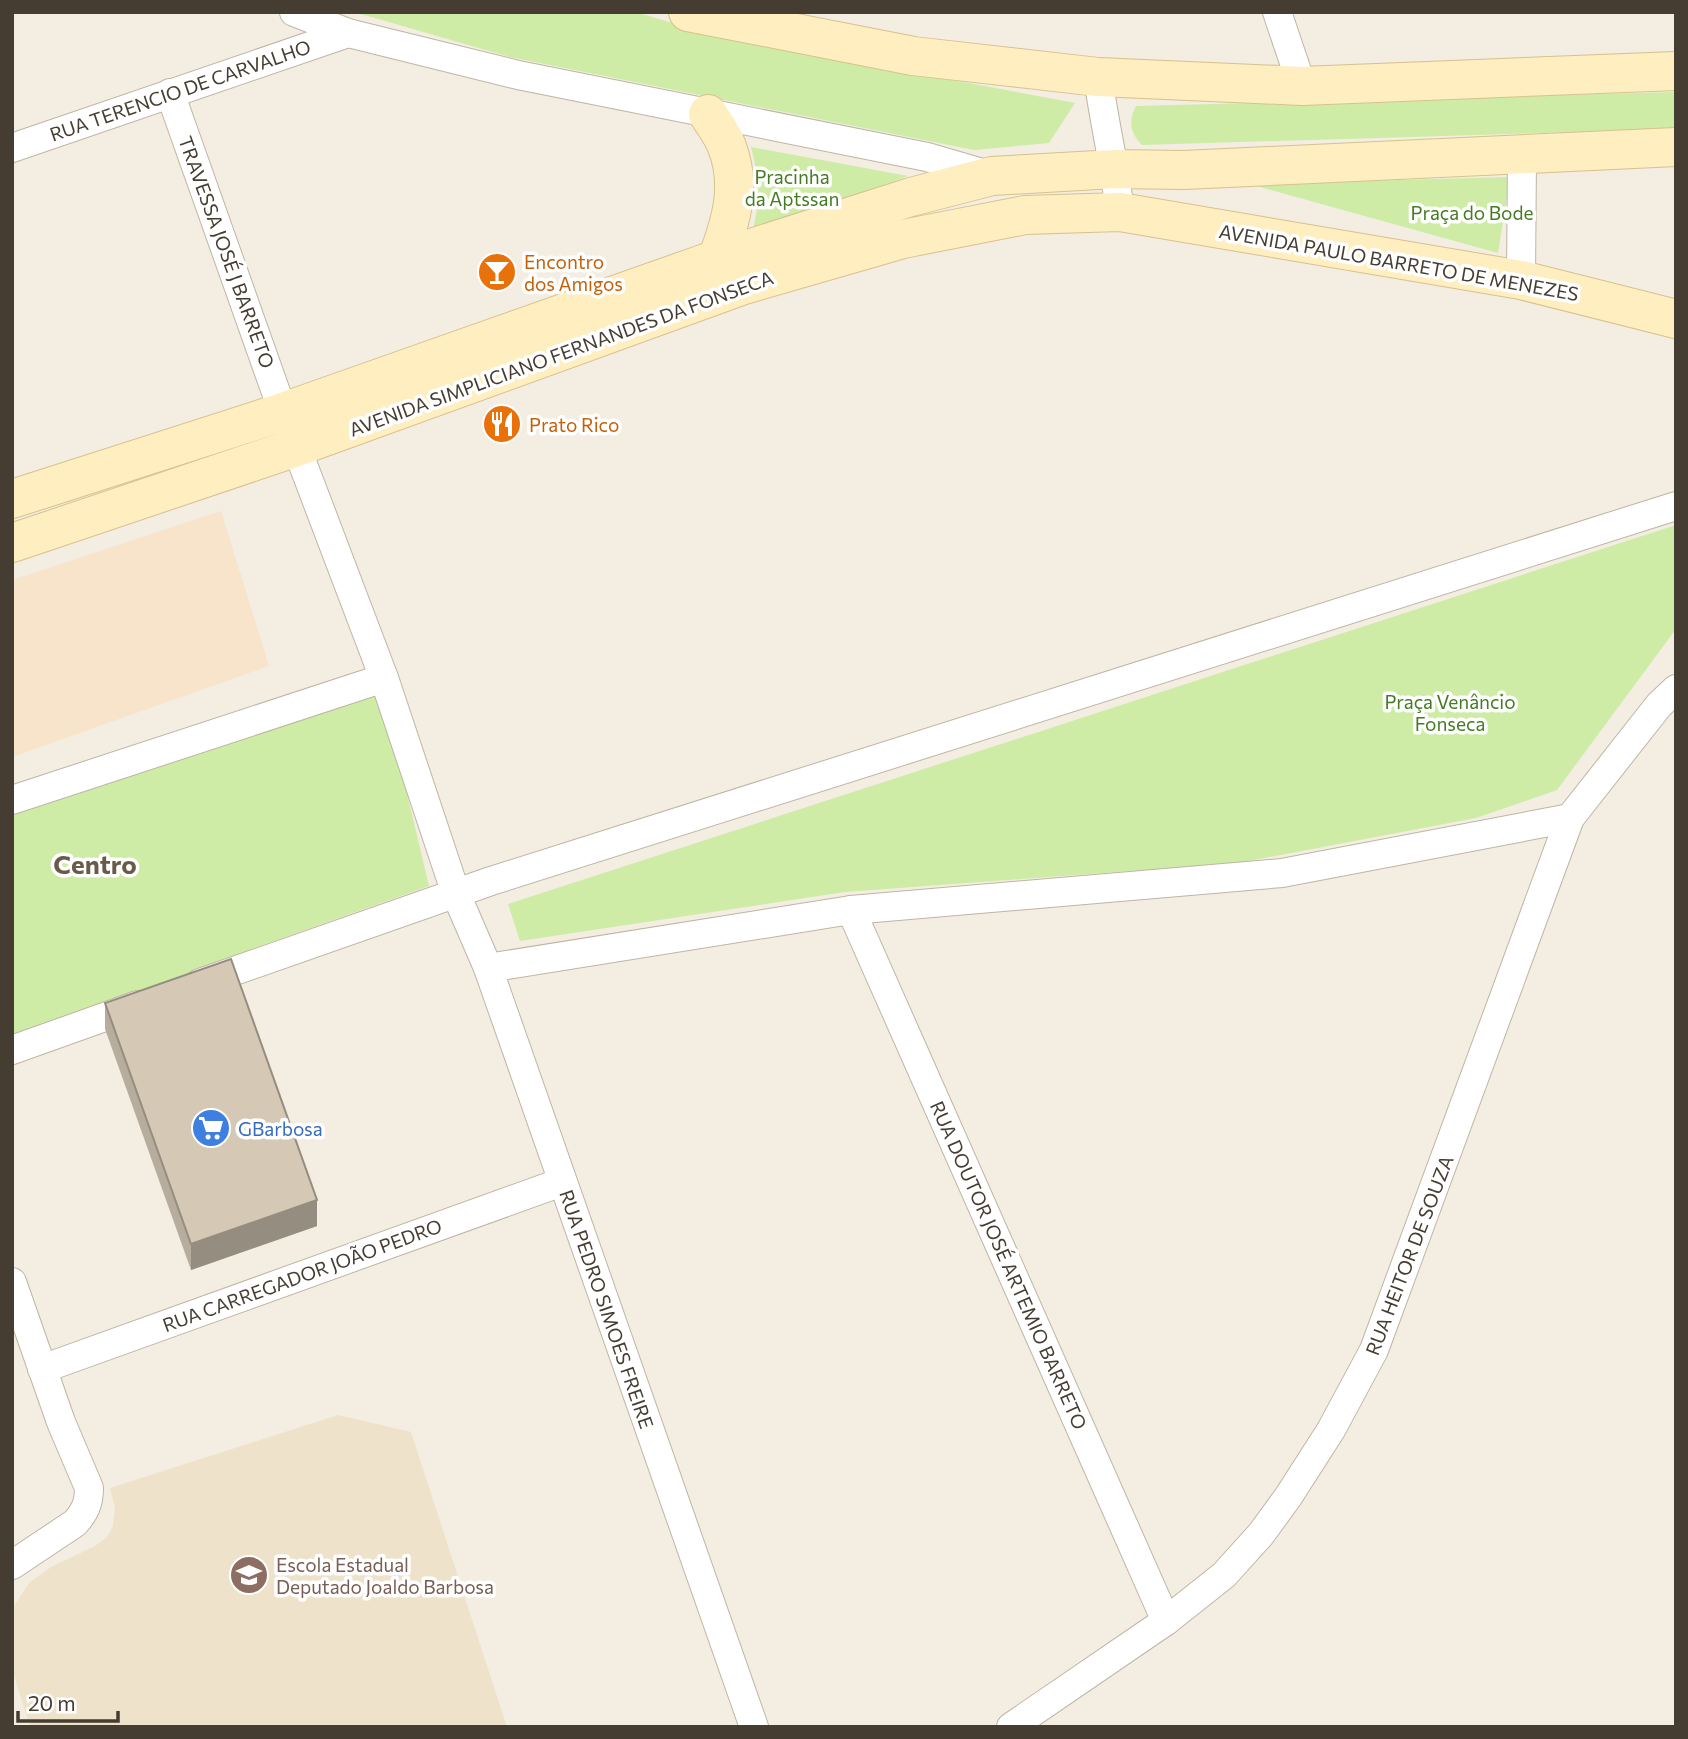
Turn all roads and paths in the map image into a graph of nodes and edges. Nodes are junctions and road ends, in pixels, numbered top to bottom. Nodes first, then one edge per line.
1 (294, 12) edge
2 (1277, 12) edge
3 (696, 13) edge
4 (348, 33) junction
5 (1676, 71) edge
6 (1098, 76) junction
7 (1302, 86) junction
8 (170, 93) junction
9 (708, 114) junction
10 (1676, 147) edge
11 (12, 148) edge
12 (1522, 156) junction
13 (1115, 169) junction
14 (992, 176) junction
15 (1120, 212) junction
16 (716, 259) junction
17 (1521, 280) junction
18 (1676, 318) edge
19 (283, 412) junction
20 (297, 447) junction
21 (12, 499) edge
22 (1676, 506) edge
23 (12, 543) edge
24 (384, 678) junction
25 (1676, 689) edge
26 (12, 800) edge
27 (1570, 818) junction
28 (456, 894) junction
29 (851, 910) junction
30 (488, 968) junction
31 (12, 1049) edge
32 (562, 1182) junction
33 (12, 1282) edge
34 (42, 1368) junction
35 (12, 1565) edge
36 (1166, 1621) junction
37 (754, 1727) edge
38 (1011, 1727) edge

1 - 4 street
2 - 7 street
3 - 6 main road
4 - 8 street, RUA TERENCIO DE CARVALHO
4 - 9 street
5 - 7 main road
6 - 7 main road
6 - 13 street
8 - 11 street, RUA TERENCIO DE CARVALHO
8 - 19 street, TRAVESSA JOSÉ J BARRETO
9 - 14 street
9 - 16 main road
10 - 12 main road
12 - 13 main road
12 - 17 street
13 - 14 main road, AVENIDA SIMPLICIANO FERNANDES DA FONSECA
13 - 15 street
14 - 16 main road, AVENIDA SIMPLICIANO FERNANDES DA FONSECA
15 - 17 main road, AVENIDA PAULO BARRETO DE MENEZES
15 - 20 main road, AVENIDA SIMPLICIANO FERNANDES DA FONSECA
16 - 19 main road, AVENIDA SIMPLICIANO FERNANDES DA FONSECA
17 - 18 main road, AVENIDA PAULO BARRETO DE MENEZES
19 - 20 street, TRAVESSA JOSÉ J BARRETO
19 - 21 main road, AVENIDA SIMPLICIANO FERNANDES DA FONSECA
20 - 23 main road, AVENIDA SIMPLICIANO FERNANDES DA FONSECA
20 - 24 street, TRAVESSA JOSÉ J BARRETO
22 - 28 street
24 - 26 street
24 - 28 street, RUA PEDRO SIMOES FREIRE
25 - 27 street, RUA HEITOR DE SOUZA
27 - 29 street
27 - 36 street, RUA HEITOR DE SOUZA
28 - 30 street, RUA PEDRO SIMOES FREIRE
28 - 31 street
29 - 30 street
29 - 36 street, RUA DOUTOR JOSÉ ARTEMIO BARRETO
30 - 32 street, RUA PEDRO SIMOES FREIRE
32 - 34 street, RUA CARREGADOR JOÃO PEDRO
32 - 37 street, RUA PEDRO SIMOES FREIRE
33 - 34 street
34 - 35 street
36 - 38 street, RUA HEITOR DE SOUZA

